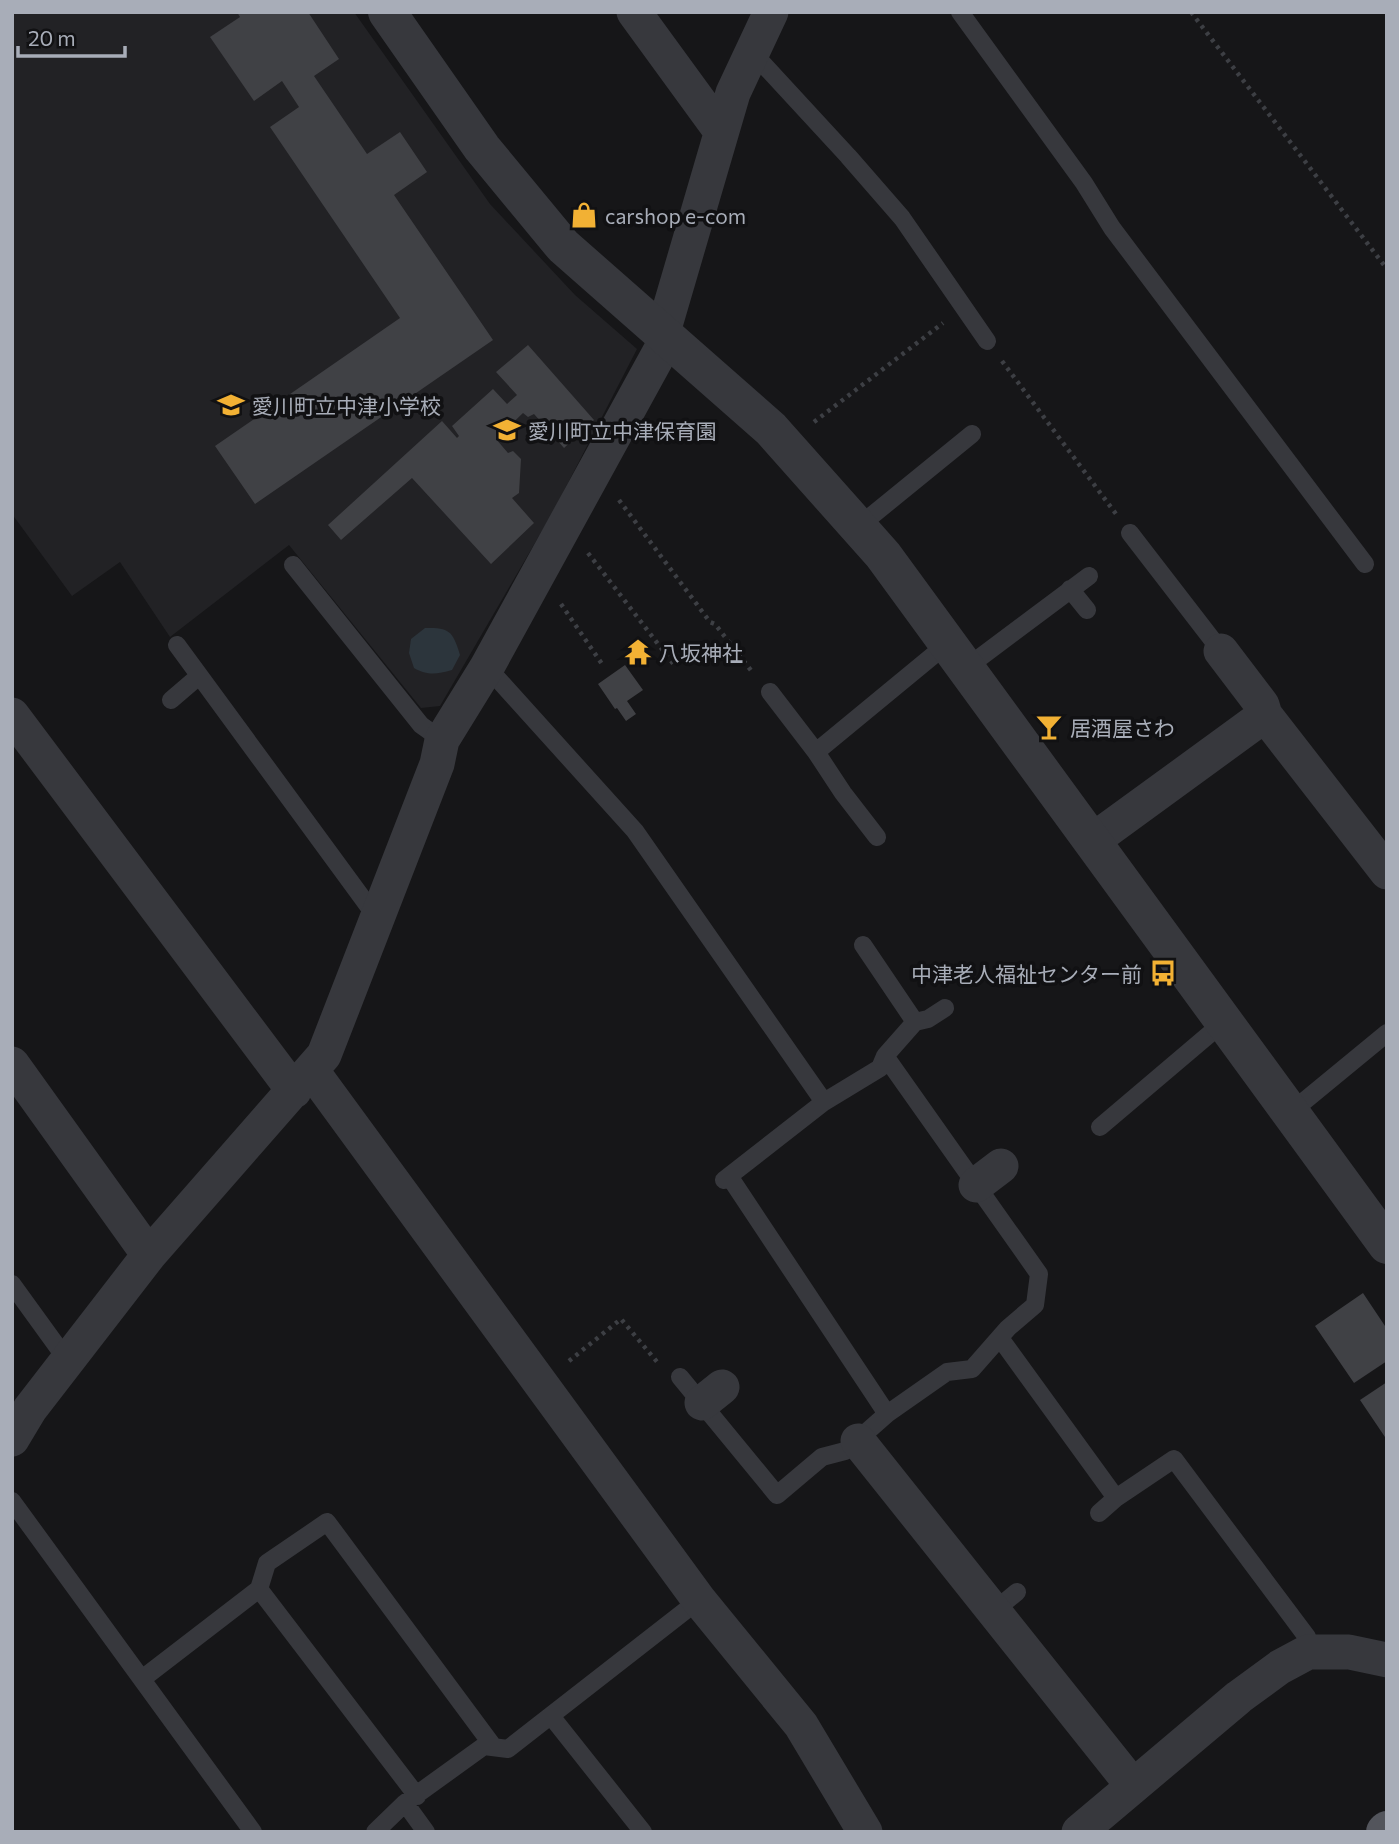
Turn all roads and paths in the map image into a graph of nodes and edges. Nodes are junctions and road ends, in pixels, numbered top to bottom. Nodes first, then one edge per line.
1 (387, 12) edge
2 (634, 12) edge
3 (771, 12) edge
4 (960, 12) edge
5 (1191, 12) edge
6 (752, 52) junction
7 (720, 130) junction
8 (1387, 269) edge
9 (964, 307) junction
10 (663, 332) junction
11 (987, 341) joint
12 (972, 435) dead end
13 (786, 444) junction
14 (596, 469) junction
15 (565, 523) junction
16 (859, 526) junction
17 (1130, 533) joint
18 (1365, 564) dead end
19 (293, 565) dead end
20 (538, 571) junction
21 (1089, 576) dead end
22 (1070, 589) junction
23 (1087, 610) dead end
24 (177, 645) dead end
25 (1221, 651) joint
26 (957, 656) junction
27 (602, 664) dead end
28 (675, 666) dead end
29 (487, 667) junction
30 (200, 676) junction
31 (770, 692) joint
32 (171, 700) dead end
33 (12, 715) edge
34 (1265, 715) junction
35 (442, 740) junction
36 (816, 752) junction
37 (877, 836) dead end
38 (1092, 841) junction
39 (1387, 872) edge
40 (377, 918) junction
41 (863, 945) dead end
42 (945, 1007) dead end
43 (1225, 1021) junction
44 (915, 1022) junction
45 (1387, 1033) edge
46 (885, 1056) junction
47 (12, 1064) edge
48 (303, 1081) junction
49 (824, 1102) junction
50 (1291, 1112) junction
51 (1100, 1127) dead end
52 (1387, 1245) edge
53 (149, 1255) junction
54 (12, 1284) edge
55 (1000, 1338) junction
56 (67, 1360) junction
57 (541, 1384) junction
58 (701, 1389) joint
59 (887, 1414) junction
60 (12, 1438) edge
61 (858, 1441) junction
62 (1116, 1498) junction
63 (12, 1501) edge
64 (1099, 1513) dead end
65 (259, 1589) junction
66 (699, 1600) junction
67 (1311, 1652) junction
68 (1387, 1660) edge
69 (142, 1679) junction
70 (551, 1717) junction
71 (493, 1746) junction
72 (1133, 1786) junction
73 (411, 1800) junction
74 (253, 1832) edge
75 (374, 1832) edge
76 (426, 1832) edge
77 (643, 1832) edge
78 (865, 1832) edge
79 (1079, 1832) edge

1 - 10 street
2 - 7 street
3 - 6 street
4 - 18 lane
5 - 8 path
6 - 7 street
6 - 9 lane
7 - 10 street
9 - 11 lane
9 - 13 path
10 - 13 street
10 - 14 street
11 - 17 path
12 - 16 lane
13 - 16 street
14 - 15 street
14 - 31 path
15 - 20 street
15 - 28 path
16 - 26 street
17 - 25 lane
19 - 35 lane
20 - 27 path
20 - 29 street
21 - 22 lane
22 - 23 lane
22 - 26 lane
24 - 30 lane
25 - 34 street
26 - 36 lane
26 - 38 street
29 - 35 street
29 - 49 lane
30 - 32 lane
30 - 40 lane
31 - 36 lane
33 - 48 street
34 - 38 street
34 - 39 street
35 - 40 street
36 - 37 lane
38 - 43 street
40 - 48 street
41 - 44 lane
42 - 44 lane
43 - 50 street
43 - 51 lane
44 - 46 lane
45 - 50 lane
46 - 49 lane
46 - 55 lane
47 - 53 street
48 - 53 street
48 - 57 street
49 - 59 lane
50 - 52 street
53 - 56 street
54 - 56 lane
55 - 59 lane
55 - 62 lane
56 - 60 street
57 - 58 path
57 - 66 street
58 - 61 lane
59 - 61 lane
61 - 72 street
62 - 64 lane
62 - 67 lane
63 - 69 lane
65 - 69 lane
65 - 71 lane
65 - 73 lane
66 - 70 lane
66 - 78 street
67 - 68 street
67 - 72 street
69 - 74 lane
70 - 71 lane
70 - 77 lane
71 - 73 lane
72 - 79 street
73 - 75 lane
73 - 76 lane

